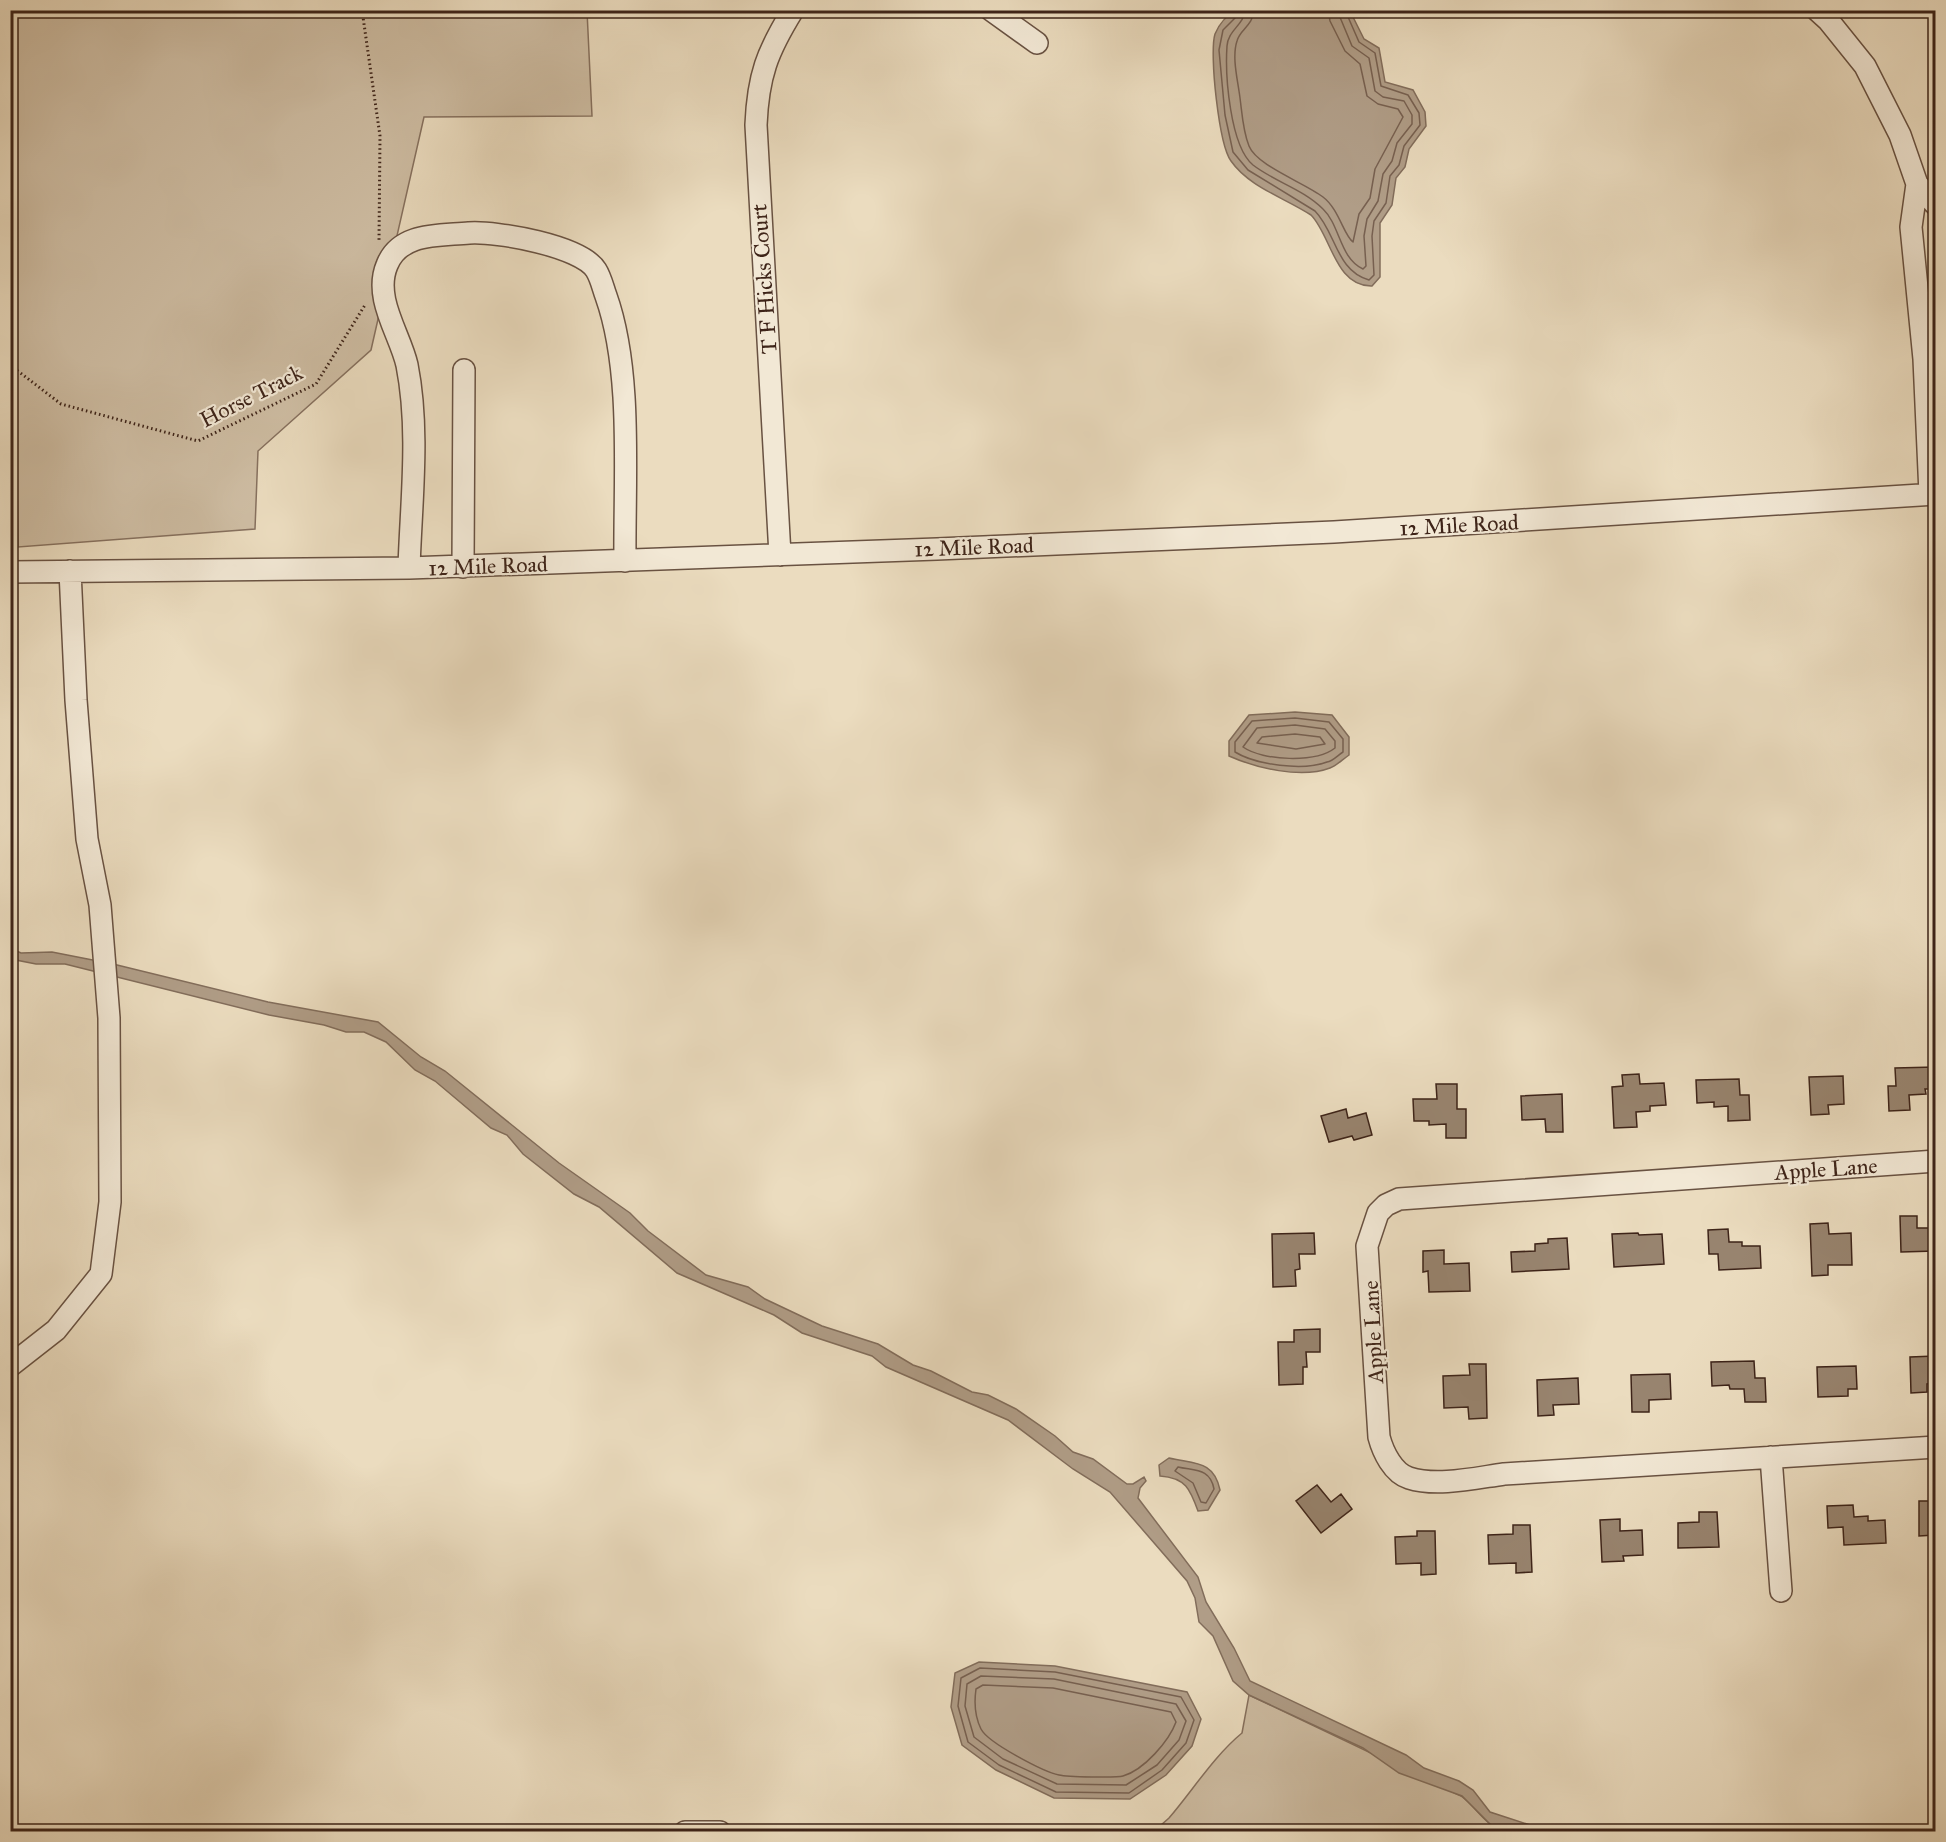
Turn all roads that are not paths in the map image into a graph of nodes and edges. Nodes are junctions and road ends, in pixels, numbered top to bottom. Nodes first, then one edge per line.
1 (794, 10) edge
2 (991, 10) edge
3 (1817, 10) edge
4 (1037, 43) dead end
5 (1917, 184) junction
6 (1935, 205) edge
7 (1930, 358) edge
8 (464, 370) dead end
9 (1933, 494) edge
10 (780, 555) junction
11 (625, 561) junction
12 (463, 567) junction
13 (409, 568) junction
14 (70, 571) junction
15 (10, 572) edge
16 (1935, 1161) edge
17 (10, 1366) edge
18 (1935, 1447) edge
19 (1771, 1457) junction
20 (1781, 1591) dead end
21 (685, 1832) edge
22 (720, 1832) edge

1 - 10 street, T F Hicks Court
2 - 4 street
3 - 5 street
5 - 6 street
5 - 7 street
7 - 9 street
8 - 12 street
9 - 10 street, 12 Mile Road
10 - 11 street, 12 Mile Road
11 - 12 street, 12 Mile Road
11 - 13 street
12 - 13 street, 12 Mile Road
13 - 14 street, 12 Mile Road
14 - 15 street, 12 Mile Road
14 - 17 street
16 - 19 street, Apple Lane
18 - 19 street, Apple Lane
19 - 20 street
21 - 22 street

